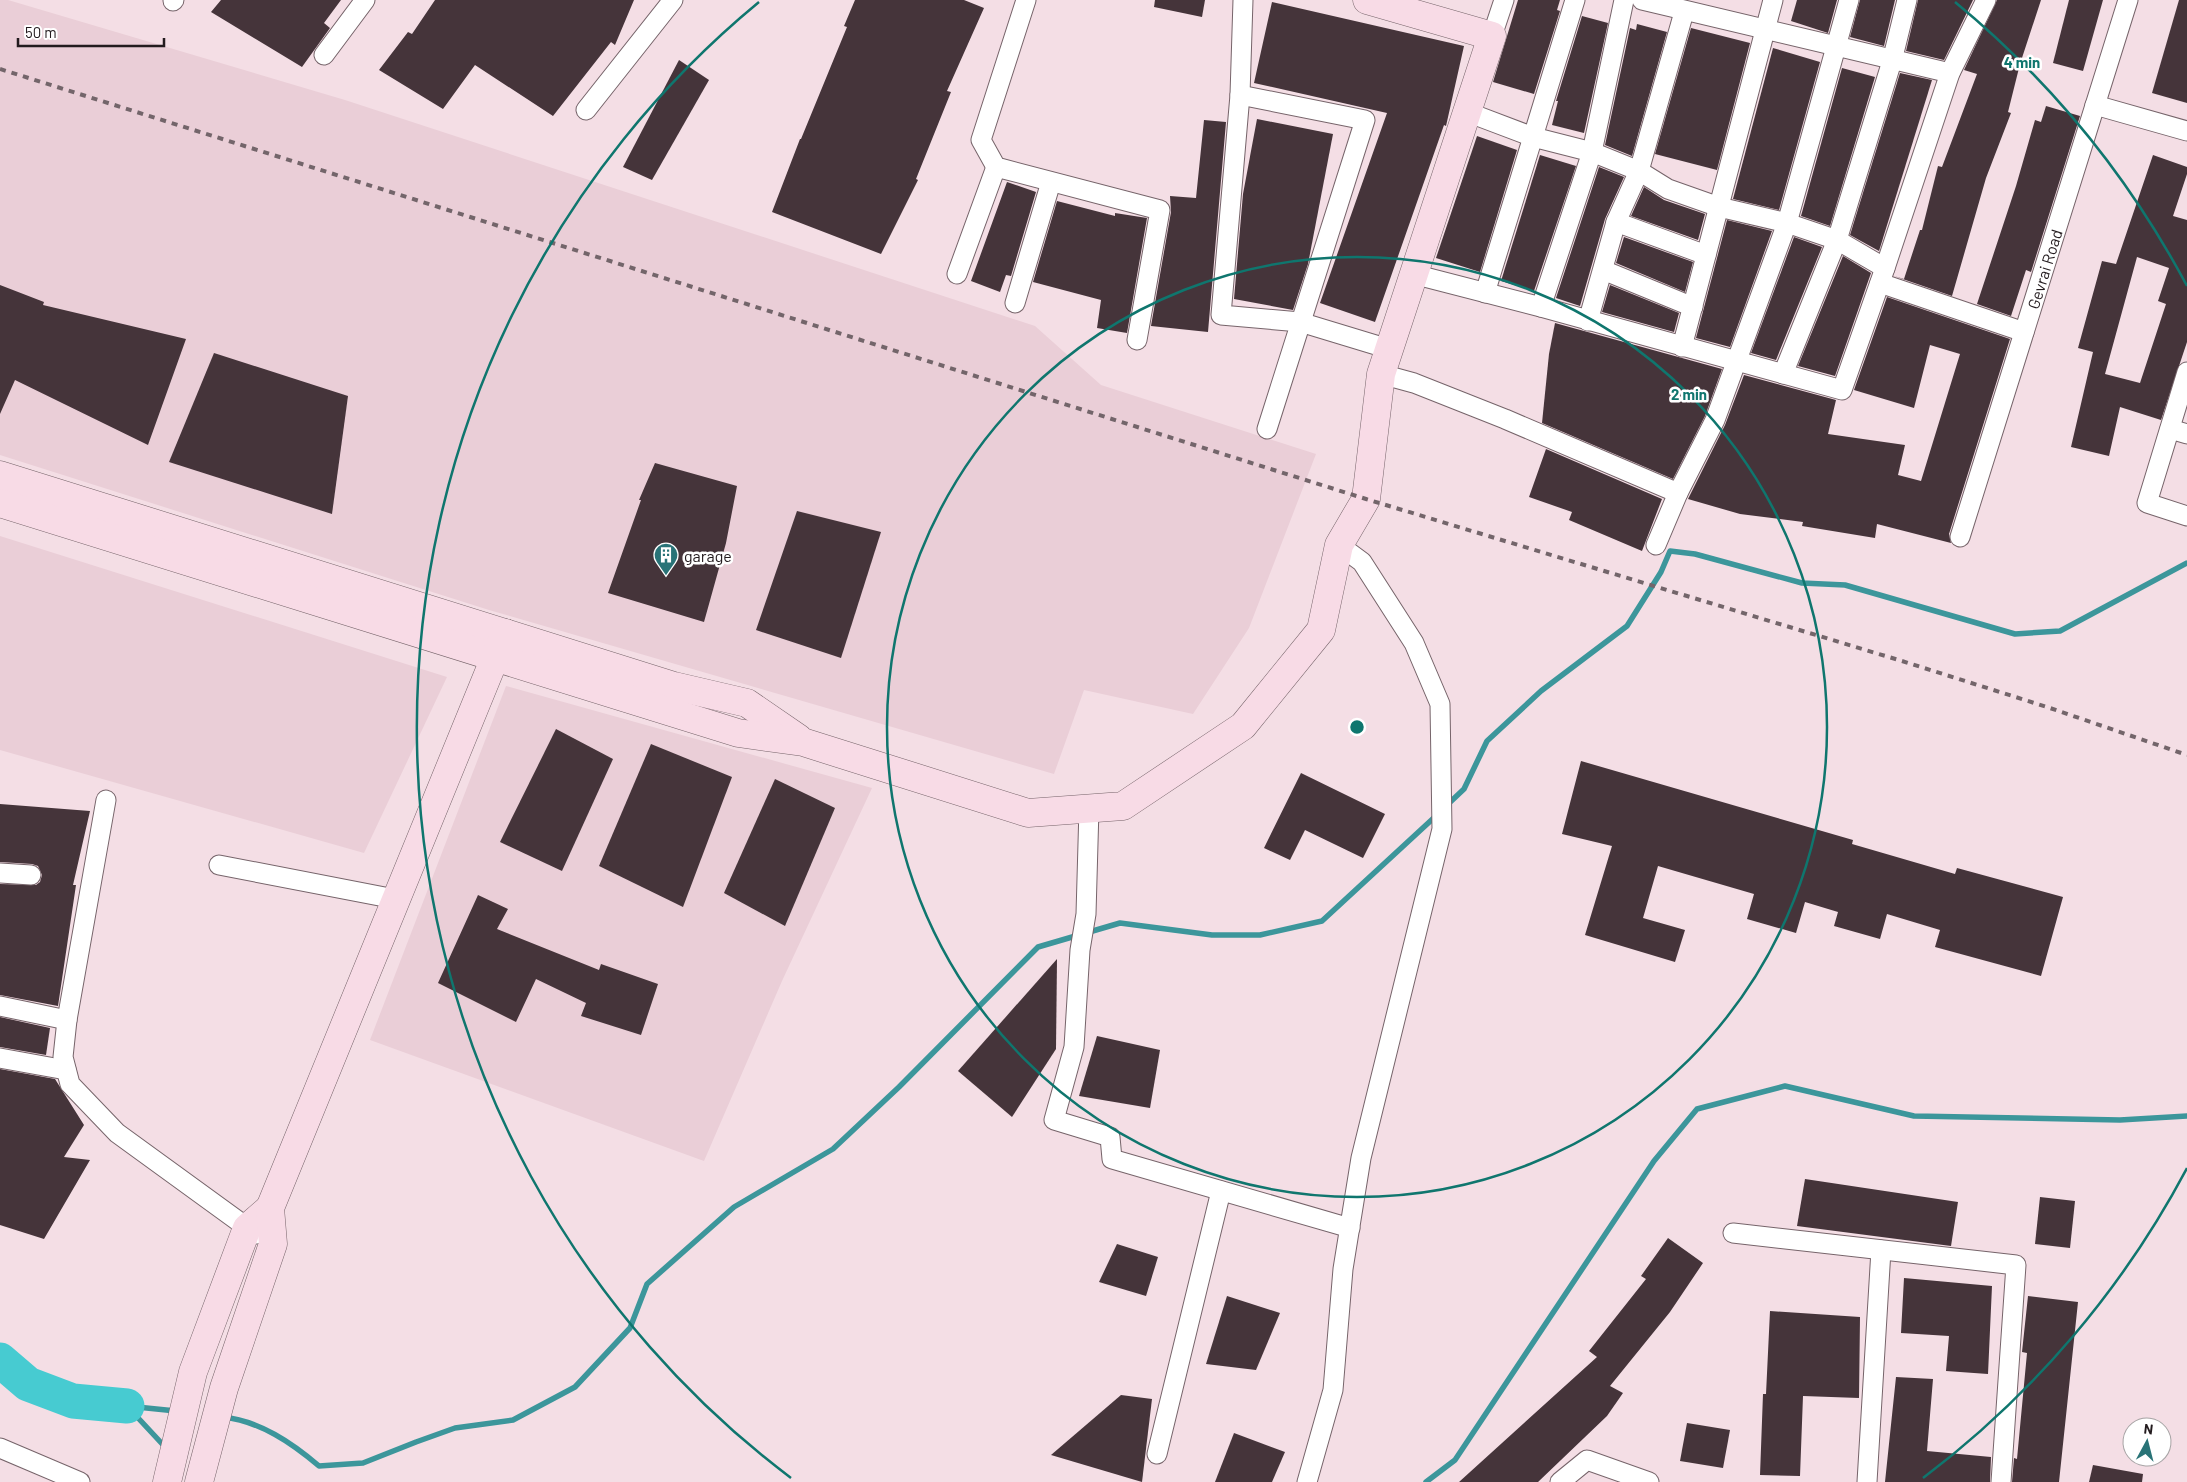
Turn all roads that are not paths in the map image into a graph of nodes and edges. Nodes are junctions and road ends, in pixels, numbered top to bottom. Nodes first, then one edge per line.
1 (365, 0) edge
2 (673, 0) edge
3 (1026, 0) edge
4 (1244, 0) edge
5 (1367, 0) edge
6 (1504, 0) edge
7 (1576, 0) edge
8 (1624, 0) edge
9 (1642, 0) edge
10 (1773, 0) edge
11 (1849, 0) edge
12 (1907, 0) edge
13 (1986, 0) edge
14 (2128, 0) edge
15 (1423, 8) edge
16 (1684, 12) junction
17 (1765, 29) junction
18 (1492, 36) junction
19 (1836, 46) junction
20 (324, 55) dead end
21 (1892, 61) junction
22 (1950, 73) junction
23 (1240, 95) junction
24 (2095, 105) junction
25 (586, 110) dead end
26 (1467, 112) junction
27 (2187, 131) edge
28 (1533, 137) junction
29 (1592, 152) junction
30 (996, 166) junction
31 (1638, 172) junction
32 (1051, 182) junction
33 (1719, 207) junction
34 (1616, 222) junction
35 (1787, 223) junction
36 (1837, 240) junction
37 (1706, 255) junction
38 (1603, 270) junction
39 (957, 274) dead end
40 (1413, 274) junction
41 (1883, 276) junction
42 (1485, 293) junction
43 (1016, 303) dead end
44 (1693, 306) junction
45 (1541, 307) junction
46 (1588, 321) junction
47 (1300, 322) junction
48 (2024, 332) junction
49 (1137, 340) dead end
50 (1682, 346) junction
51 (1385, 362) junction
52 (1737, 362) junction
53 (2187, 372) edge
54 (1784, 374) junction
55 (1267, 428) dead end
56 (2178, 432) edge
57 (0, 475) edge
58 (1678, 494) junction
59 (0, 503) edge
60 (2187, 516) edge
61 (1960, 536) dead end
62 (1339, 545) junction
63 (1656, 545) dead end
64 (500, 645) junction
65 (106, 800) dead end
66 (1090, 808) junction
67 (219, 865) dead end
68 (0, 873) edge
69 (32, 875) dead end
70 (395, 899) junction
71 (0, 1006) edge
72 (67, 1020) junction
73 (0, 1058) edge
74 (66, 1070) junction
75 (1221, 1191) junction
76 (270, 1208) junction
77 (247, 1228) junction
78 (1350, 1228) junction
79 (1734, 1233) dead end
80 (272, 1244) junction
81 (1881, 1250) junction
82 (0, 1448) edge
83 (1157, 1454) dead end
84 (80, 1482) edge
85 (167, 1482) edge
86 (199, 1482) edge
87 (1307, 1482) edge
88 (1560, 1482) edge
89 (1649, 1482) edge
90 (1867, 1482) edge
91 (2001, 1482) edge

1 - 20 street
2 - 25 street
3 - 30 street
4 - 23 street
5 - 15 street
6 - 18 street
7 - 28 street
8 - 29 street
9 - 16 street
10 - 17 street
11 - 19 street
12 - 21 street
13 - 22 street
14 - 24 street, Gevrai Road
15 - 18 street
16 - 17 street
16 - 31 street
17 - 19 street
17 - 33 street
18 - 26 street
19 - 21 street
19 - 35 street
21 - 22 street
21 - 36 street
22 - 41 street
23 - 47 street
23 - 47 street
24 - 27 street
24 - 48 street, Gevrai Road
26 - 28 street
26 - 40 street
28 - 29 street
28 - 42 street
29 - 31 street
29 - 45 street
30 - 32 street
30 - 39 street
31 - 33 street
31 - 34 street
32 - 43 street
32 - 49 street
33 - 35 street
33 - 37 street
34 - 37 street
34 - 38 street
35 - 36 street
35 - 52 street
36 - 41 street
36 - 54 street
37 - 44 street
38 - 44 street
38 - 46 street
40 - 42 street
40 - 51 street
41 - 48 street
41 - 54 street
42 - 45 street
44 - 50 street
45 - 46 street
46 - 50 street
47 - 51 street
47 - 55 street
48 - 61 street, Gevrai Road
50 - 52 street
51 - 58 street
51 - 62 street
52 - 54 street
52 - 58 street
53 - 56 street
56 - 60 street
57 - 64 street
58 - 63 street
59 - 64 street
62 - 66 street
62 - 78 street
64 - 66 street
64 - 70 street
65 - 72 street
66 - 75 street
67 - 70 street
68 - 69 street
70 - 76 street
71 - 72 street
72 - 74 street
73 - 74 street
74 - 77 street
75 - 78 street
75 - 83 street
76 - 77 street
76 - 80 street
77 - 80 street
77 - 85 street
78 - 87 street
79 - 81 street
80 - 86 street
81 - 90 street
81 - 91 street
82 - 84 street
88 - 89 street

